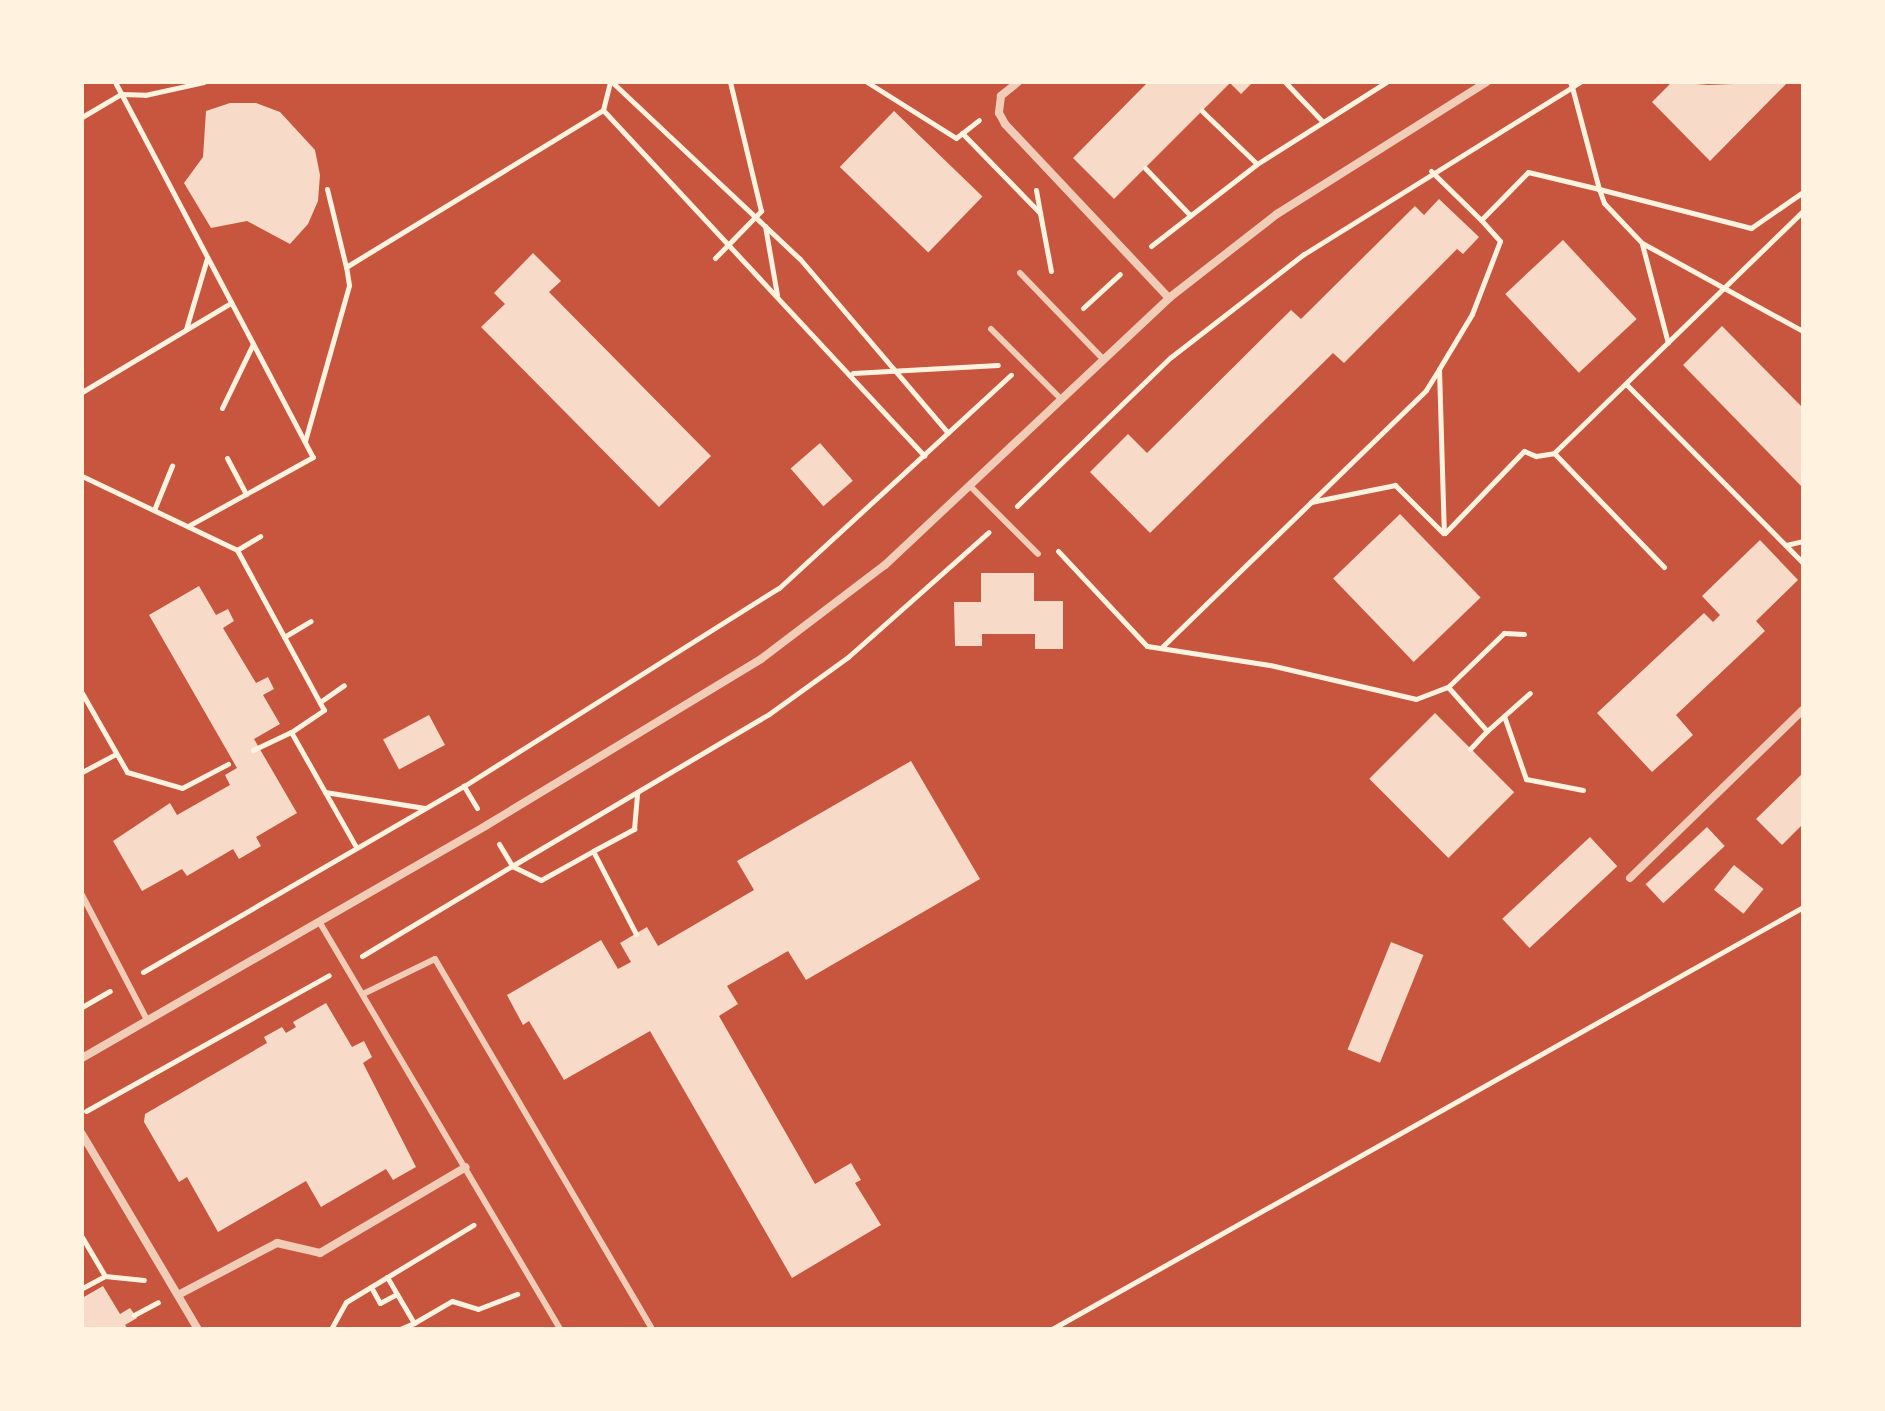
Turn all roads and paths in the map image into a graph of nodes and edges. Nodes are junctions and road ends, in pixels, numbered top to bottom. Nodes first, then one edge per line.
1 (115, 82) edge
2 (204, 82) edge
3 (611, 82) edge
4 (730, 82) edge
5 (867, 82) edge
6 (1018, 82) edge
7 (1285, 82) edge
8 (1487, 82) edge
9 (1580, 82) edge
10 (1571, 84) edge
11 (121, 94) junction
12 (999, 105) junction
13 (603, 110) junction
14 (1202, 111) dead end
15 (82, 117) edge
16 (1323, 122) dead end
17 (962, 133) junction
18 (1257, 164) dead end
19 (1145, 168) dead end
20 (1431, 171) dead end
21 (327, 189) dead end
22 (1599, 189) junction
23 (1803, 192) edge
24 (1803, 211) edge
25 (1189, 214) dead end
26 (756, 218) junction
27 (1481, 220) junction
28 (765, 226) junction
29 (1642, 243) junction
30 (730, 244) junction
31 (207, 258) junction
32 (715, 258) dead end
33 (346, 267) junction
34 (1020, 273) dead end
35 (1725, 289) junction
36 (777, 296) junction
37 (1169, 298) junction
38 (231, 303) junction
39 (1058, 312) junction
40 (991, 329) dead end
41 (186, 330) junction
42 (1803, 331) edge
43 (1668, 343) junction
44 (253, 344) junction
45 (1103, 359) junction
46 (1439, 369) junction
47 (896, 372) junction
48 (851, 373) junction
49 (1010, 376) dead end
50 (1626, 384) junction
51 (82, 392) edge
52 (1061, 399) junction
53 (222, 408) dead end
54 (948, 433) dead end
55 (305, 442) junction
56 (1554, 453) junction
57 (924, 456) dead end
58 (227, 458) dead end
59 (172, 466) dead end
60 (82, 476) edge
61 (970, 486) junction
62 (246, 494) junction
63 (1310, 502) junction
64 (1016, 506) dead end
65 (154, 510) junction
66 (1027, 518) dead end
67 (188, 526) junction
68 (1444, 533) junction
69 (260, 536) dead end
70 (1049, 541) dead end
71 (1803, 541) edge
72 (1785, 545) junction
73 (237, 550) junction
74 (1038, 554) dead end
75 (1803, 563) edge
76 (1664, 567) dead end
77 (311, 621) dead end
78 (1524, 634) dead end
79 (284, 637) junction
80 (1162, 647) junction
81 (344, 685) dead end
82 (1448, 687) junction
83 (82, 693) edge
84 (1530, 693) dead end
85 (320, 702) junction
86 (1803, 710) edge
87 (1504, 716) junction
88 (1487, 731) junction
89 (291, 732) junction
90 (1470, 749) dead end
91 (253, 750) dead end
92 (116, 754) junction
93 (228, 764) dead end
94 (82, 772) edge
95 (464, 786) dead end
96 (1583, 790) dead end
97 (637, 791) dead end
98 (324, 792) junction
99 (425, 808) junction
100 (356, 847) junction
101 (1630, 878) dead end
102 (82, 895) edge
103 (1803, 907) edge
104 (320, 923) junction
105 (636, 934) dead end
106 (128, 981) junction
107 (363, 994) junction
108 (82, 1007) edge
109 (147, 1020) junction
110 (82, 1058) edge
111 (82, 1134) edge
112 (466, 1167) junction
113 (477, 1222) dead end
114 (82, 1237) edge
115 (105, 1276) junction
116 (387, 1277) junction
117 (146, 1280) dead end
118 (371, 1287) junction
119 (536, 1287) junction
120 (82, 1288) edge
121 (397, 1294) junction
122 (178, 1295) junction
123 (159, 1302) dead end
124 (134, 1315) dead end
125 (414, 1323) junction
126 (198, 1329) edge
127 (331, 1329) edge
128 (400, 1329) edge
129 (560, 1329) edge
130 (652, 1329) edge
131 (1052, 1329) edge

1 - 11 path
2 - 11 path
3 - 13 path
3 - 26 path
4 - 26 path
5 - 17 path
6 - 12 street
7 - 16 path
8 - 37 street
9 - 10 path
10 - 22 path
11 - 15 path
11 - 31 path
12 - 17 path
12 - 37 street
13 - 30 path
13 - 33 path
14 - 18 path
17 - 39 path
19 - 25 path
20 - 27 path
21 - 33 path
22 - 23 path
22 - 27 path
22 - 29 path
24 - 35 path
26 - 28 path
26 - 30 path
27 - 46 path
28 - 36 path
28 - 47 path
29 - 35 path
29 - 43 path
30 - 32 path
30 - 36 path
31 - 38 path
31 - 41 path
33 - 55 path
34 - 39 lane
35 - 42 path
35 - 43 path
36 - 48 path
37 - 45 street
38 - 41 path
38 - 44 path
39 - 45 lane
40 - 52 lane
41 - 51 path
43 - 50 path
44 - 53 path
44 - 55 path
45 - 52 street
46 - 63 path
46 - 68 path
47 - 48 path
47 - 49 path
47 - 54 path
48 - 57 path
50 - 56 path
50 - 72 path
52 - 61 street
55 - 62 path
56 - 68 path
56 - 76 path
58 - 62 path
59 - 65 path
60 - 65 path
61 - 74 lane
61 - 104 street
62 - 67 path
63 - 68 path
63 - 80 path
64 - 66 path
65 - 67 path
67 - 73 path
69 - 73 path
70 - 80 path
71 - 72 path
72 - 75 path
73 - 79 path
77 - 79 path
78 - 82 path
79 - 85 path
80 - 82 path
81 - 85 path
82 - 88 path
83 - 92 path
84 - 87 path
85 - 89 path
86 - 101 street
87 - 88 path
87 - 96 path
88 - 90 path
89 - 91 path
89 - 98 path
92 - 93 path
92 - 94 path
95 - 99 path
97 - 105 path
98 - 99 path
98 - 100 path
99 - 100 path
100 - 106 path
102 - 106 lane
103 - 131 path
104 - 107 lane
104 - 109 street
106 - 108 path
106 - 109 lane
107 - 112 lane
107 - 130 lane
109 - 110 street
111 - 122 street
112 - 119 lane
112 - 122 street
113 - 116 path
114 - 115 path
115 - 117 path
115 - 120 path
116 - 118 path
116 - 121 path
118 - 121 path
118 - 127 path
119 - 125 path
119 - 129 lane
121 - 125 path
122 - 126 street
123 - 124 path
125 - 128 path

